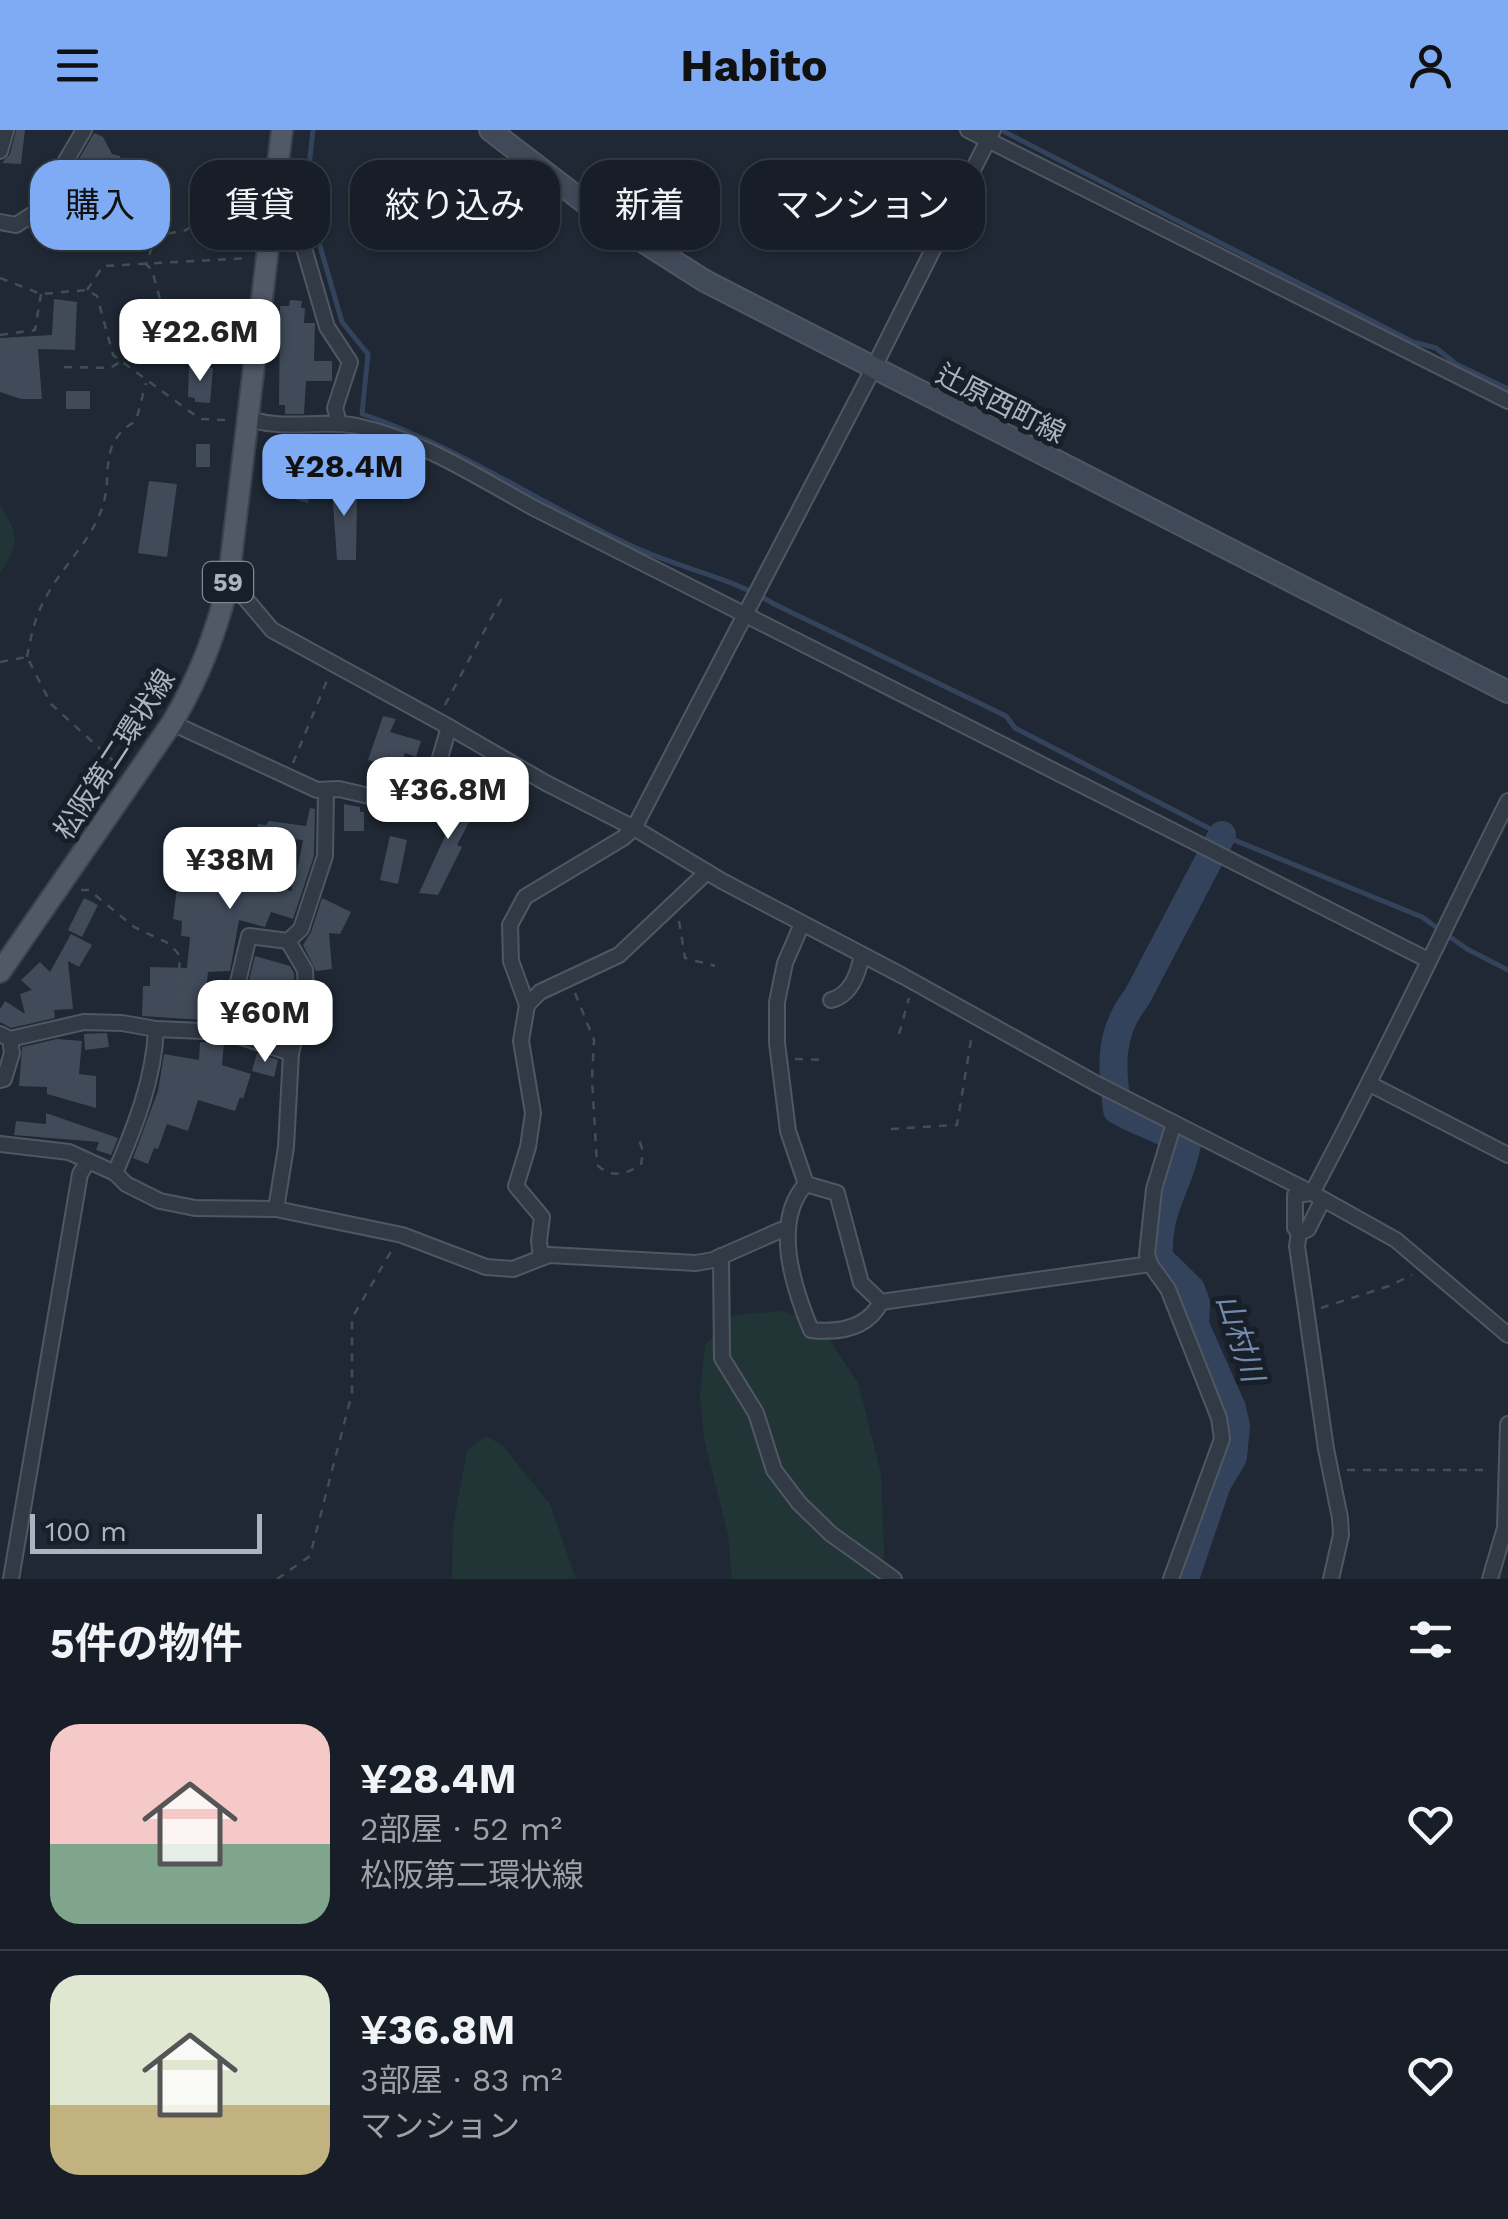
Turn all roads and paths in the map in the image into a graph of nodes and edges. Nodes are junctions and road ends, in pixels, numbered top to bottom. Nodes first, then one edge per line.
1 (6, 130) edge
2 (84, 130) edge
3 (282, 130) edge
4 (490, 130) edge
5 (968, 130) edge
6 (990, 135) edge
7 (0, 151) edge
8 (278, 160) edge
9 (0, 222) edge
10 (190, 227) edge
11 (267, 250) edge
12 (305, 250) edge
13 (266, 258) junction
14 (146, 264) junction
15 (0, 278) edge
16 (87, 290) junction
17 (41, 294) junction
18 (164, 314) dead end
19 (0, 335) edge
20 (122, 362) junction
21 (64, 368) dead end
22 (873, 369) junction
23 (147, 380) junction
24 (1508, 401) edge
25 (248, 418) junction
26 (339, 424) junction
27 (228, 585) junction
28 (504, 594) dead end
29 (746, 614) junction
30 (27, 657) junction
31 (0, 662) edge
32 (334, 663) junction
33 (1508, 692) edge
34 (172, 723) junction
35 (443, 723) junction
36 (288, 775) junction
37 (133, 780) junction
38 (326, 792) junction
39 (1508, 801) edge
40 (634, 828) junction
41 (708, 872) junction
42 (80, 890) dead end
43 (674, 906) junction
44 (802, 924) junction
45 (288, 941) junction
46 (862, 954) junction
47 (1428, 960) junction
48 (715, 966) dead end
49 (0, 972) edge
50 (570, 978) junction
51 (912, 987) dead end
52 (831, 1000) dead end
53 (526, 1005) junction
54 (978, 1018) junction
55 (156, 1029) junction
56 (175, 1030) junction
57 (226, 1032) junction
58 (899, 1034) dead end
59 (5, 1036) edge
60 (290, 1053) junction
61 (779, 1058) junction
62 (826, 1060) dead end
63 (0, 1080) edge
64 (1370, 1084) junction
65 (1174, 1123) junction
66 (890, 1129) dead end
67 (637, 1134) dead end
68 (0, 1144) edge
69 (1508, 1155) edge
70 (88, 1161) junction
71 (115, 1173) junction
72 (806, 1184) junction
73 (1317, 1197) junction
74 (276, 1210) junction
75 (788, 1230) junction
76 (1300, 1233) junction
77 (402, 1234) junction
78 (722, 1256) junction
79 (541, 1258) junction
80 (1150, 1264) junction
81 (1427, 1268) junction
82 (880, 1302) junction
83 (1307, 1313) junction
84 (1508, 1335) edge
85 (1508, 1424) edge
86 (1330, 1470) junction
87 (1506, 1470) edge
88 (10, 1579) edge
89 (277, 1579) edge
90 (894, 1579) edge
91 (1170, 1579) edge
92 (1331, 1579) edge
93 (1490, 1579) edge

1 - 7 street
2 - 9 street
3 - 8 main road, 松阪第二環状線 / 59
4 - 22 main road, 辻原西町線
5 - 6 street
6 - 22 street
6 - 24 street
10 - 14 path
11 - 13 main road, 松阪第二環状線 / 59
12 - 26 street
13 - 14 path
13 - 25 main road, 松阪第二環状線 / 59
14 - 16 path
14 - 18 path
15 - 17 path
16 - 17 path
16 - 20 path
17 - 19 path
20 - 21 path
20 - 23 path
22 - 29 street
22 - 33 main road, 辻原西町線
23 - 25 path
23 - 30 path
25 - 26 street
25 - 27 main road, 松阪第二環状線 / 59
26 - 29 street
27 - 32 street
27 - 34 main road, 松阪第二環状線 / 59
28 - 35 path
29 - 40 street
29 - 47 street
30 - 31 path
30 - 37 path
32 - 35 street
32 - 36 path
34 - 36 street
34 - 37 main road, 松阪第二環状線 / 59
35 - 38 street
35 - 40 street
36 - 38 street
37 - 49 main road, 松阪第二環状線 / 59
38 - 45 street
39 - 47 street
40 - 41 street
40 - 53 street
41 - 43 street
41 - 44 street
42 - 56 path
43 - 48 path
43 - 50 street
44 - 46 street
44 - 61 street
45 - 57 street
45 - 60 street
46 - 52 street
46 - 54 street
47 - 64 street
50 - 53 street
50 - 67 path
51 - 58 path
53 - 79 street
54 - 65 street
54 - 66 path
55 - 56 street
55 - 59 street
55 - 71 street
56 - 57 street
57 - 60 street
59 - 63 street
60 - 74 street
61 - 62 path
61 - 72 street
64 - 69 street
64 - 73 street
65 - 73 street
65 - 80 street
68 - 70 street
70 - 71 street
70 - 88 street
71 - 74 street
72 - 75 street
72 - 82 street
73 - 76 street
73 - 76 street
73 - 81 street
74 - 77 street
75 - 78 street
75 - 82 street
76 - 83 street
77 - 79 street
77 - 89 path
78 - 79 street
78 - 90 street
80 - 82 street
80 - 91 street
81 - 83 path
81 - 84 street
83 - 86 street
85 - 87 street
86 - 87 path
86 - 92 street
87 - 93 street

